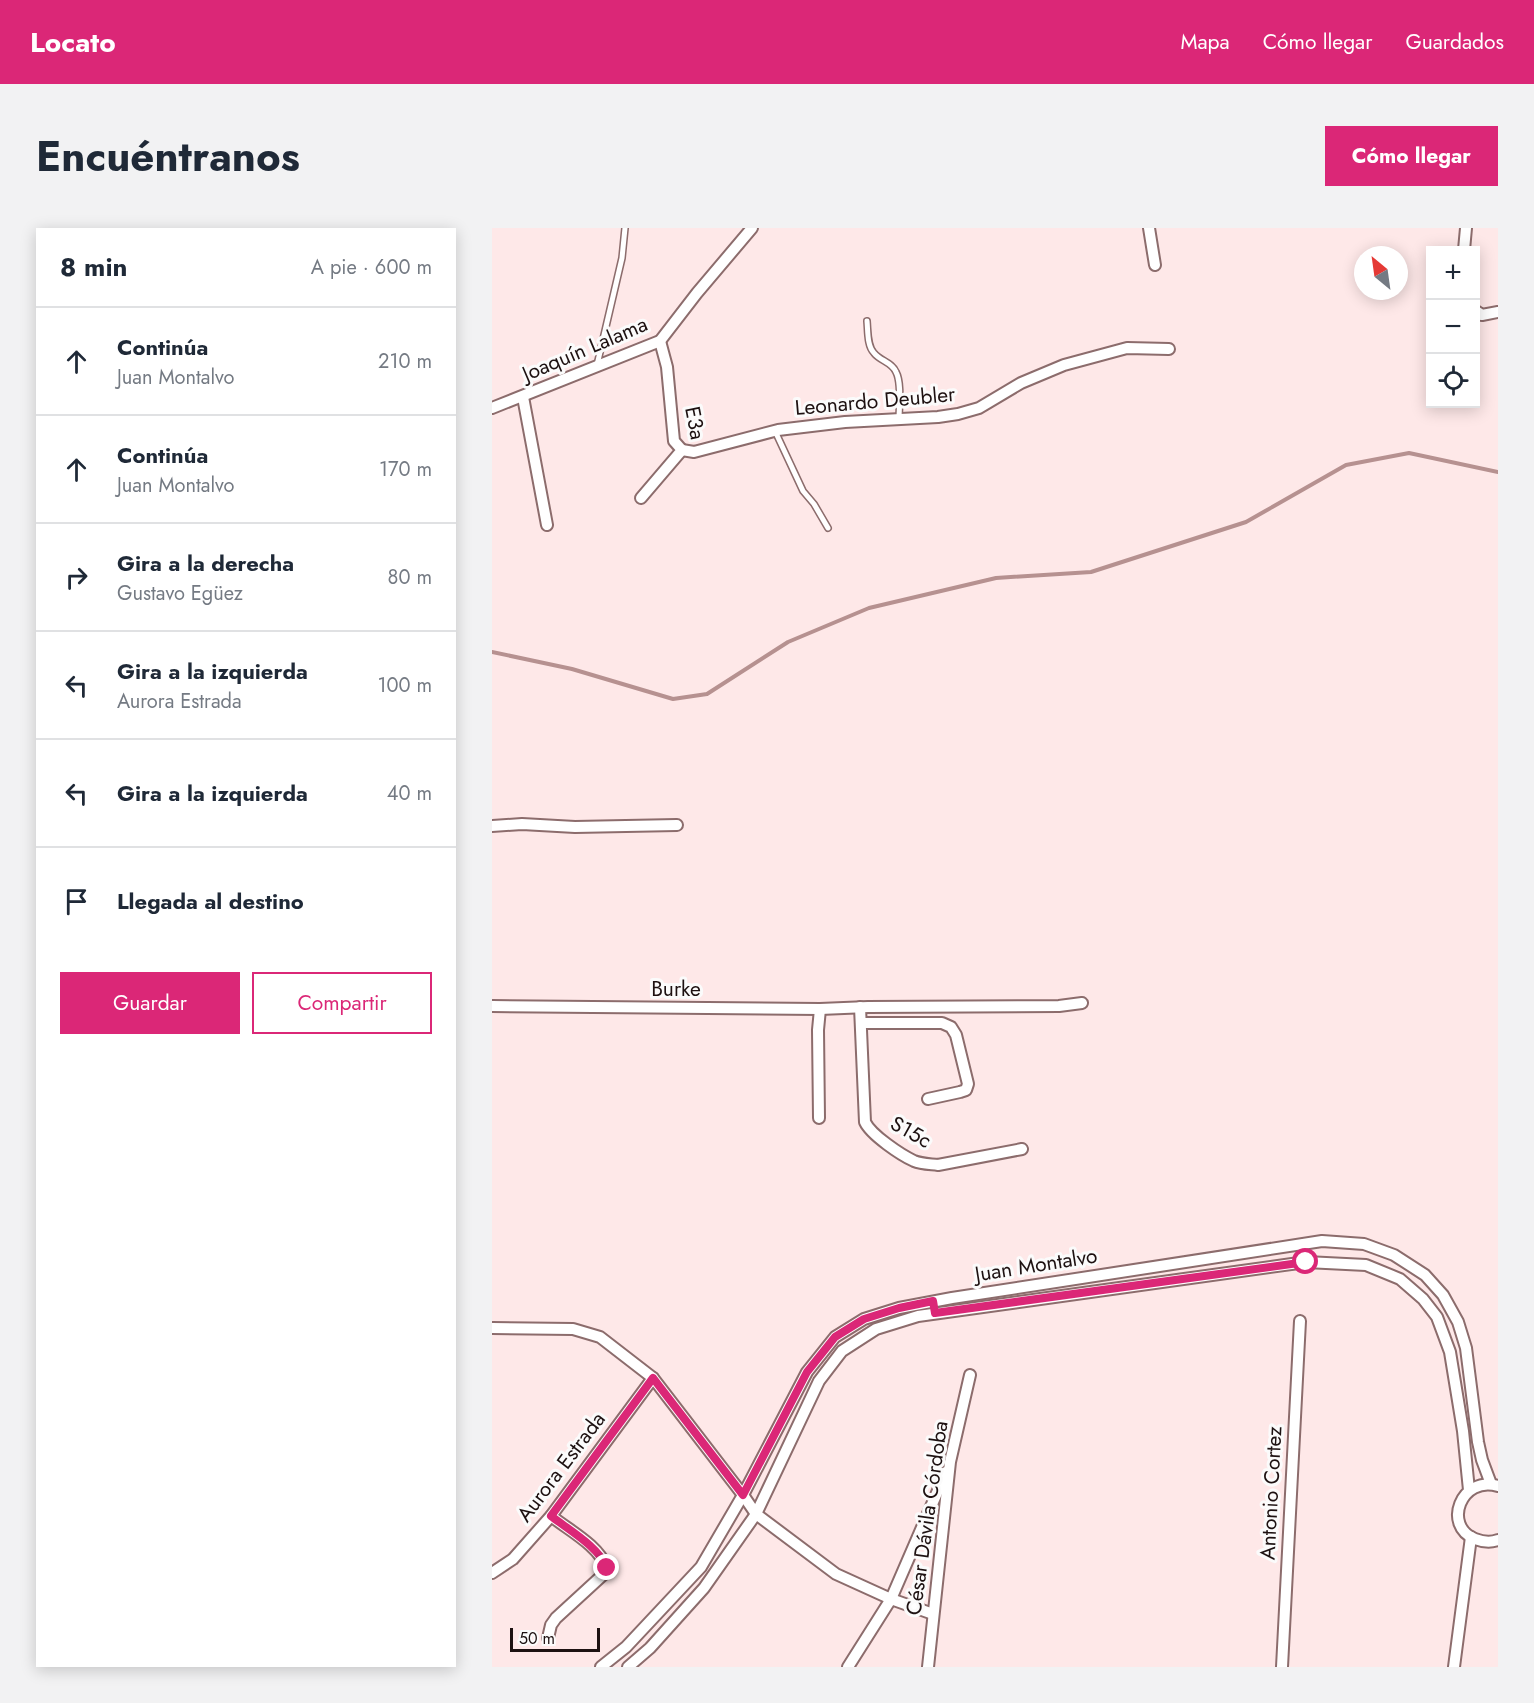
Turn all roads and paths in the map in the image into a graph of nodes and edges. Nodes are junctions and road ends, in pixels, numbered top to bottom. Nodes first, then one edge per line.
1 (625, 228) edge
2 (752, 228) edge
3 (1149, 228) edge
4 (1466, 228) edge
5 (1464, 246) edge
6 (1155, 265) dead end
7 (1498, 312) edge
8 (1480, 316) edge
9 (867, 321) dead end
10 (660, 341) junction
11 (1169, 349) dead end
12 (597, 367) junction
13 (523, 397) junction
14 (492, 408) edge
15 (899, 420) junction
16 (775, 430) junction
17 (682, 450) junction
18 (641, 498) dead end
19 (547, 525) dead end
20 (828, 528) dead end
21 (677, 825) dead end
22 (492, 826) edge
23 (1083, 1003) dead end
24 (492, 1006) edge
25 (860, 1007) junction
26 (820, 1009) junction
27 (861, 1023) junction
28 (928, 1099) dead end
29 (819, 1118) dead end
30 (1022, 1149) dead end
31 (933, 1301) junction
32 (935, 1313) junction
33 (1299, 1321) dead end
34 (492, 1328) edge
35 (969, 1375) dead end
36 (653, 1378) junction
37 (950, 1462) junction
38 (1494, 1485) edge
39 (1469, 1490) junction
40 (743, 1495) junction
41 (756, 1514) junction
42 (551, 1516) junction
43 (1471, 1538) junction
44 (1498, 1540) edge
45 (492, 1573) edge
46 (891, 1599) junction
47 (933, 1614) junction
48 (548, 1638) dead end
49 (601, 1667) edge
50 (628, 1667) edge
51 (848, 1667) edge
52 (928, 1667) edge
53 (1282, 1667) edge
54 (1454, 1667) edge

1 - 12 lane
2 - 10 street, Joaquín Lalama
3 - 6 street
4 - 5 street
7 - 8 street
9 - 15 lane
10 - 12 street, Joaquín Lalama
10 - 17 street, E3a
11 - 15 street, Leonardo Deubler
12 - 13 street, Joaquín Lalama
13 - 14 street, Joaquín Lalama
13 - 19 street
15 - 16 street, Leonardo Deubler
16 - 17 street, Leonardo Deubler
16 - 20 lane
17 - 18 street, E3a
21 - 22 street
23 - 25 street, Burke
24 - 26 street, Burke
25 - 26 street, Burke
25 - 27 street, S15c
26 - 29 street
27 - 28 street
27 - 30 street, S15c
31 - 32 street
31 - 38 street, Juan Montalvo
31 - 40 street, Juan Montalvo
32 - 39 street, Juan Montalvo
32 - 41 street, Juan Montalvo
33 - 53 street, Antonio Cortez
34 - 36 street
35 - 37 street, César Dávila Córdoba
36 - 40 street
36 - 42 street, Aurora Estrada
37 - 46 street
37 - 47 street, César Dávila Córdoba
38 - 39 street
39 - 43 street
40 - 41 street
40 - 49 street, Juan Montalvo
41 - 46 street
41 - 50 street, Juan Montalvo
42 - 45 street, Aurora Estrada
42 - 48 street
43 - 44 street
43 - 54 street
46 - 47 street
46 - 51 street
47 - 52 street, César Dávila Córdoba

